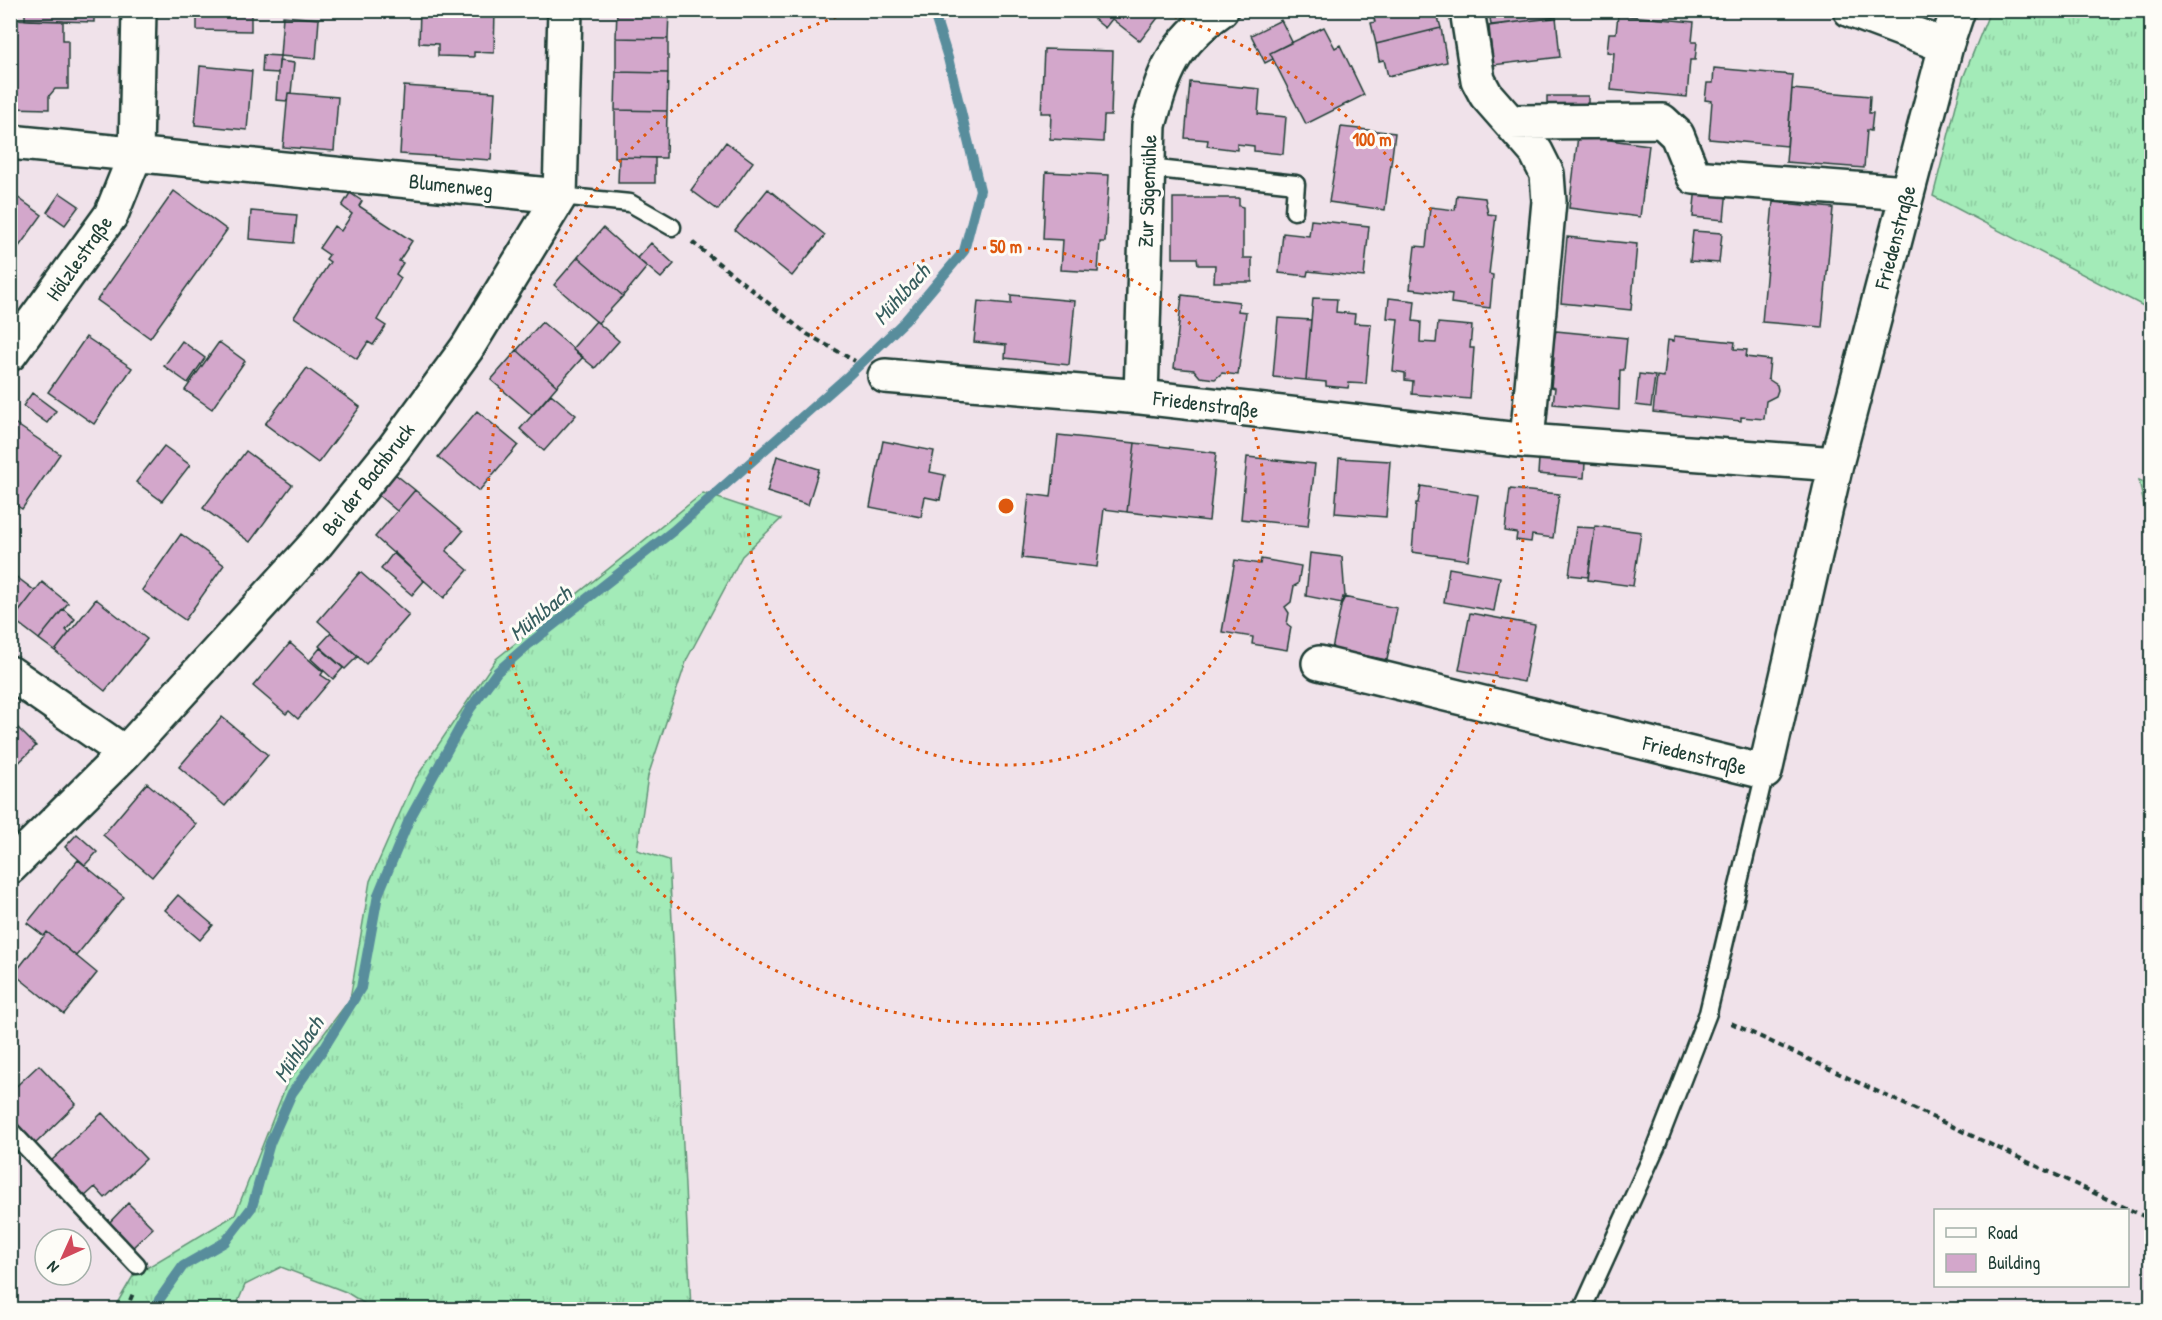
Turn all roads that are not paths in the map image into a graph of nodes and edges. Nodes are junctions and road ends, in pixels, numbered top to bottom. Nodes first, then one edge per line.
1 (139, 10) edge
2 (565, 10) edge
3 (1221, 10) edge
4 (1467, 10) edge
5 (1850, 10) edge
6 (1958, 10) edge
7 (1946, 46) junction
8 (1510, 122) junction
9 (10, 142) edge
10 (136, 153) junction
11 (1148, 168) junction
12 (1907, 193) junction
13 (560, 196) junction
14 (1294, 211) dead end
15 (672, 227) road end
16 (10, 354) edge
17 (885, 376) dead end
18 (1141, 397) junction
19 (1527, 441) junction
20 (1836, 464) junction
21 (1319, 663) dead end
22 (10, 673) edge
23 (125, 753) junction
24 (1765, 772) junction
25 (10, 867) edge
26 (10, 1130) edge
27 (137, 1265) dead end
28 (1582, 1310) edge

1 - 10 street, Hölzlestraße
2 - 13 street, Bei der Bachbruck
3 - 11 street, Zur Sägemühle
4 - 8 street
5 - 7 street
6 - 7 street, Friedenstraße
7 - 12 street, Friedenstraße
8 - 12 street
8 - 19 street
9 - 10 street, Blumenweg
10 - 13 street, Blumenweg
10 - 16 street, Hölzlestraße
11 - 14 lane
11 - 18 street, Zur Sägemühle
12 - 20 street, Friedenstraße
13 - 15 lane, Blumenweg
13 - 23 street, Bei der Bachbruck
17 - 18 street, Friedenstraße
18 - 19 street, Friedenstraße
19 - 20 street, Friedenstraße
20 - 24 street, Friedenstraße
21 - 24 street, Friedenstraße
22 - 23 street
23 - 25 street, Bei der Bachbruck
24 - 28 lane
26 - 27 lane

